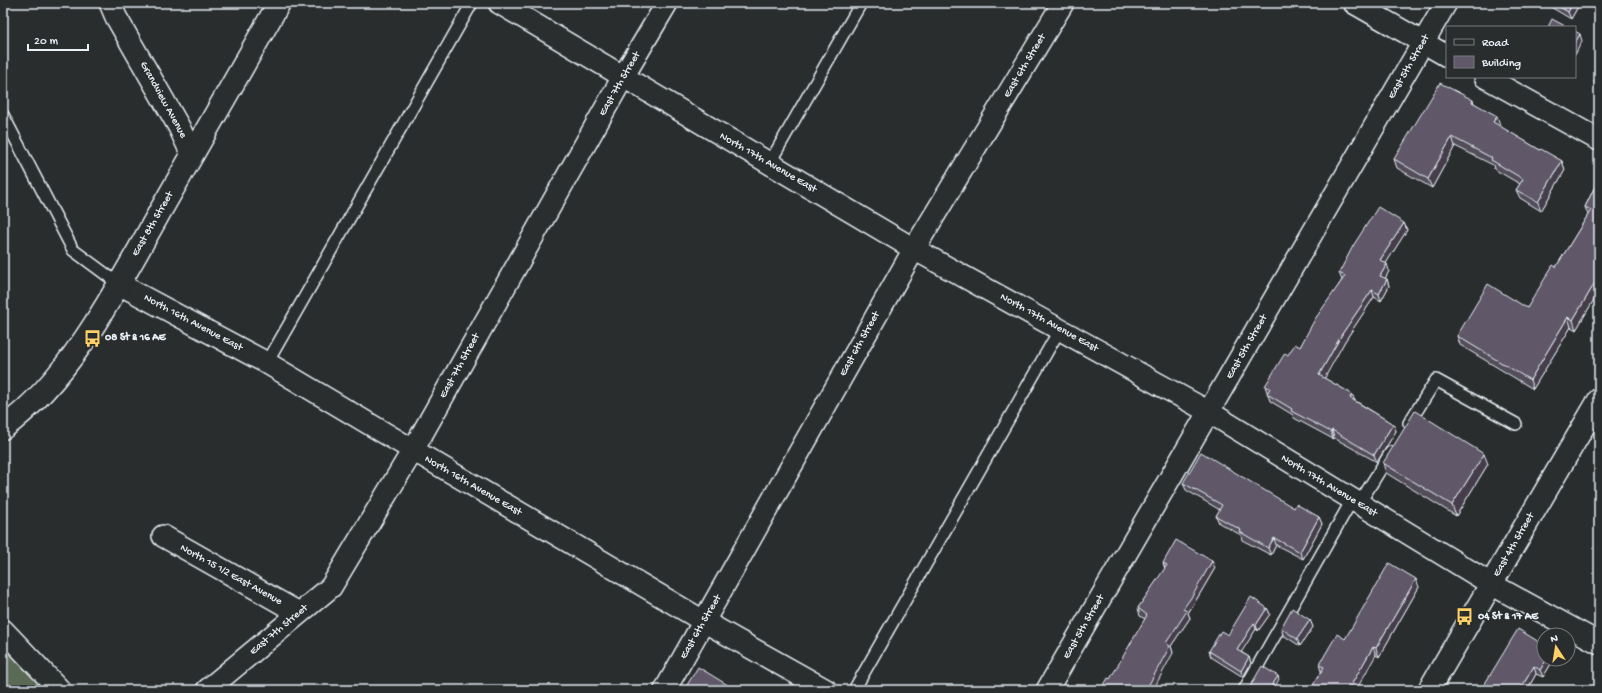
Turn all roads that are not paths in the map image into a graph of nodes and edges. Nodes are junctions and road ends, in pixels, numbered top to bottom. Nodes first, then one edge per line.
1 (110, 3) edge
2 (279, 3) edge
3 (472, 3) edge
4 (499, 3) edge
5 (667, 3) edge
6 (861, 3) edge
7 (1063, 3) edge
8 (1354, 3) edge
9 (1446, 3) edge
10 (1423, 43) junction
11 (1446, 55) edge
12 (623, 77) junction
13 (1487, 78) edge
14 (3, 115) edge
15 (1599, 140) edge
16 (192, 155) junction
17 (769, 164) junction
18 (914, 249) junction
19 (119, 284) junction
20 (1060, 330) junction
21 (267, 363) junction
22 (1599, 400) edge
23 (1209, 412) junction
24 (1516, 424) dead end
25 (3, 428) edge
26 (1403, 432) edge
27 (1395, 445) edge
28 (413, 450) junction
29 (1355, 502) junction
30 (163, 536) dead end
31 (1491, 584) junction
32 (300, 613) junction
33 (705, 622) junction
34 (3, 630) edge
35 (1599, 643) edge
36 (60, 690) edge
37 (207, 690) edge
38 (665, 690) edge
39 (826, 690) edge
40 (854, 690) edge
41 (1047, 690) edge
42 (1244, 690) edge
43 (1429, 690) edge

1 - 16 street, Grandview Avenue
2 - 16 street, East 8th Street
3 - 21 lane
4 - 12 street, North 17th Avenue East
5 - 12 street, East 7th Street
6 - 17 lane
7 - 18 street, East 6th Street
8 - 10 street
9 - 10 street, East 5th Street
10 - 11 street
10 - 23 street, East 5th Street
12 - 17 street, North 17th Avenue East
12 - 28 street, East 7th Street
13 - 15 street
14 - 19 lane
16 - 19 street, East 8th Street
17 - 18 street, North 17th Avenue East
18 - 20 street, North 17th Avenue East
18 - 33 street, East 6th Street
19 - 21 street, North 16th Avenue East
19 - 25 street, East 8th Street
20 - 23 street, North 17th Avenue East
20 - 40 lane
21 - 28 street, North 16th Avenue East
22 - 31 street, East 4th Street
23 - 29 street, North 17th Avenue East
23 - 41 street, East 5th Street
24 - 26 lane
27 - 29 lane
28 - 32 street, East 7th Street
28 - 33 street, North 16th Avenue East
29 - 31 street, North 17th Avenue East
29 - 42 lane
30 - 32 street, North 15 1/2 East Avenue
31 - 35 street, North 17th Avenue East
31 - 43 street, East 4th Street
32 - 37 street, East 7th Street
33 - 38 street, East 6th Street
33 - 39 street, North 16th Avenue East
34 - 36 street

